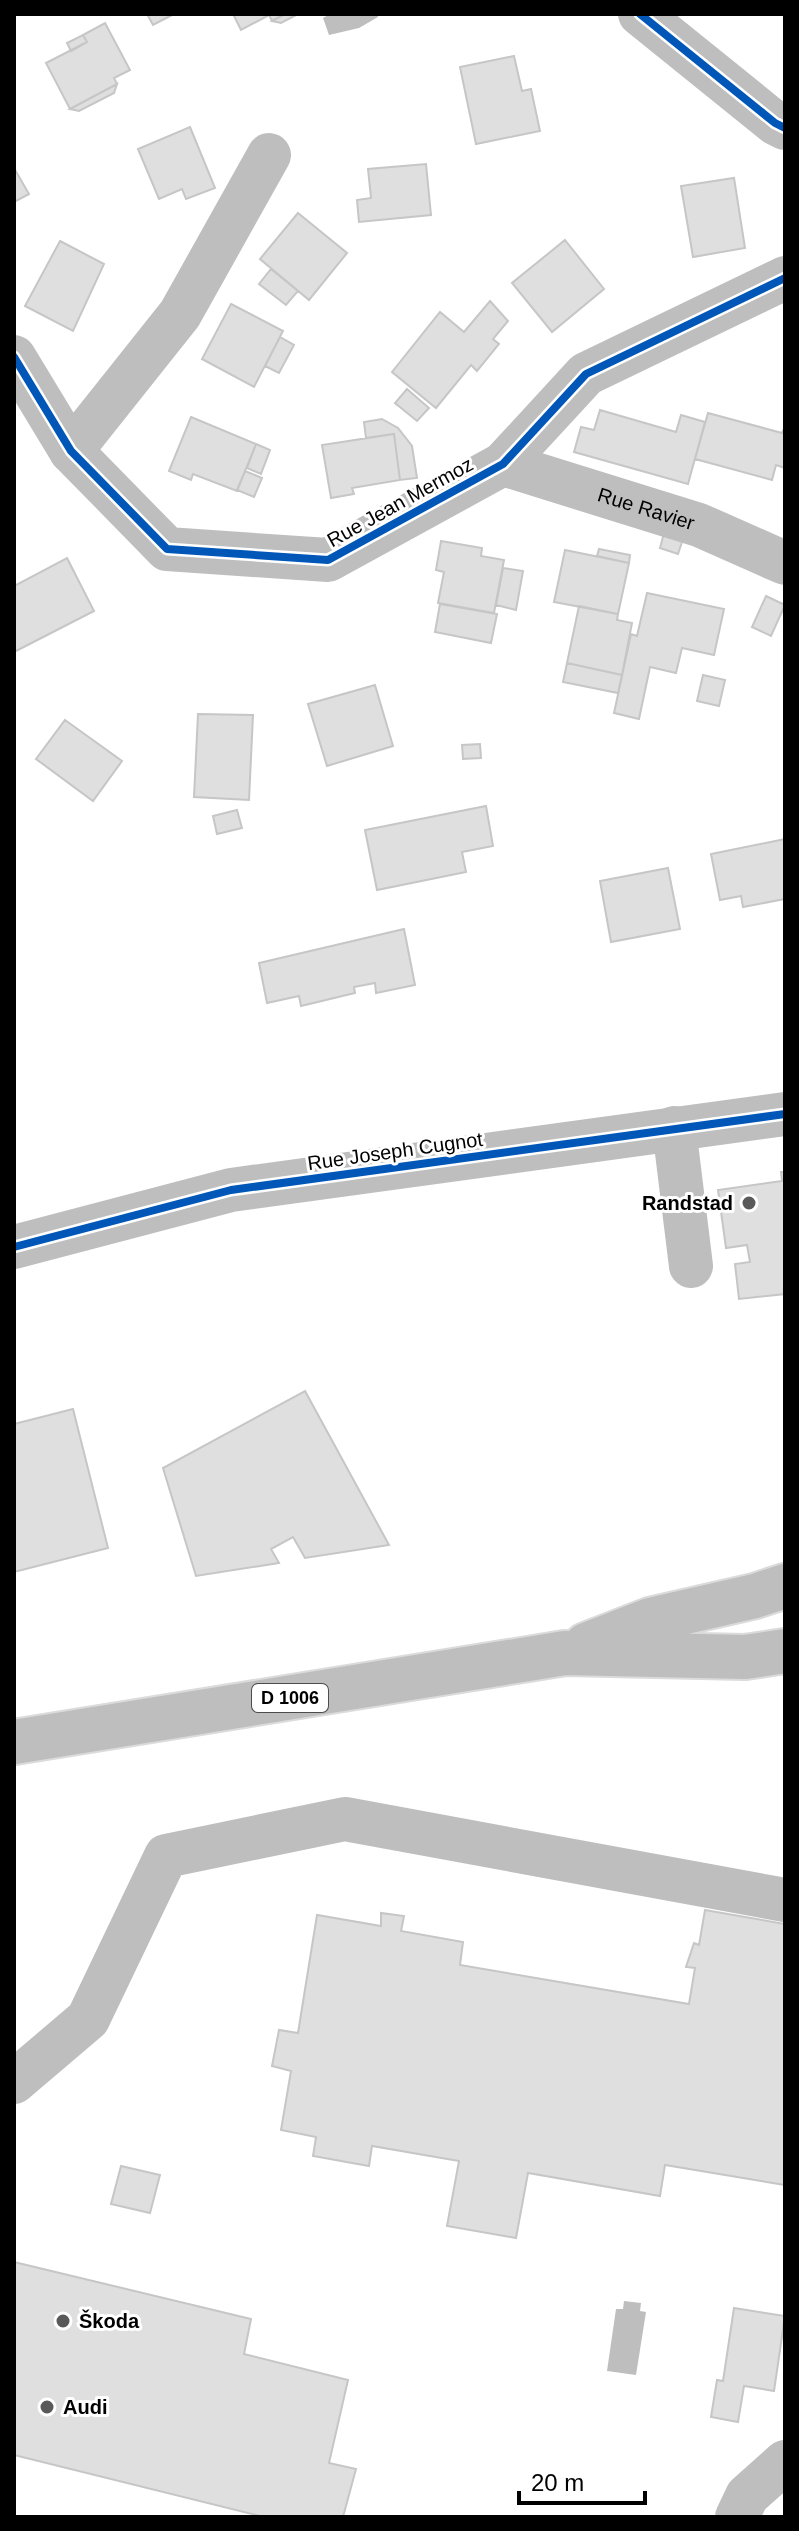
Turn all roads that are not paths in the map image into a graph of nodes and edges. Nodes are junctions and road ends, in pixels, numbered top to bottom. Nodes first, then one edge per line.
1 (640, 14) edge
2 (785, 128) edge
3 (269, 155) dead end
4 (785, 278) edge
5 (14, 357) edge
6 (71, 451) junction
7 (503, 464) junction
8 (785, 563) edge
9 (785, 1114) edge
10 (674, 1128) junction
11 (14, 1247) edge
12 (691, 1266) dead end
13 (785, 1586) edge
14 (785, 1651) edge
15 (565, 1653) junction
16 (14, 1742) edge
17 (785, 1900) edge
18 (14, 2082) edge
19 (785, 2462) edge
20 (737, 2517) edge

1 - 2 street
3 - 6 street
4 - 7 street, Rue Jean Mermoz
5 - 6 street, Rue Jean Mermoz
6 - 7 street, Rue Jean Mermoz
7 - 8 street, Rue Ravier
9 - 10 street, Rue Joseph Cugnot
10 - 11 street, Rue Joseph Cugnot
10 - 12 street
13 - 15 street, D 1006
14 - 15 street, D 1006
15 - 16 street, D 1006
17 - 18 street
19 - 20 street

